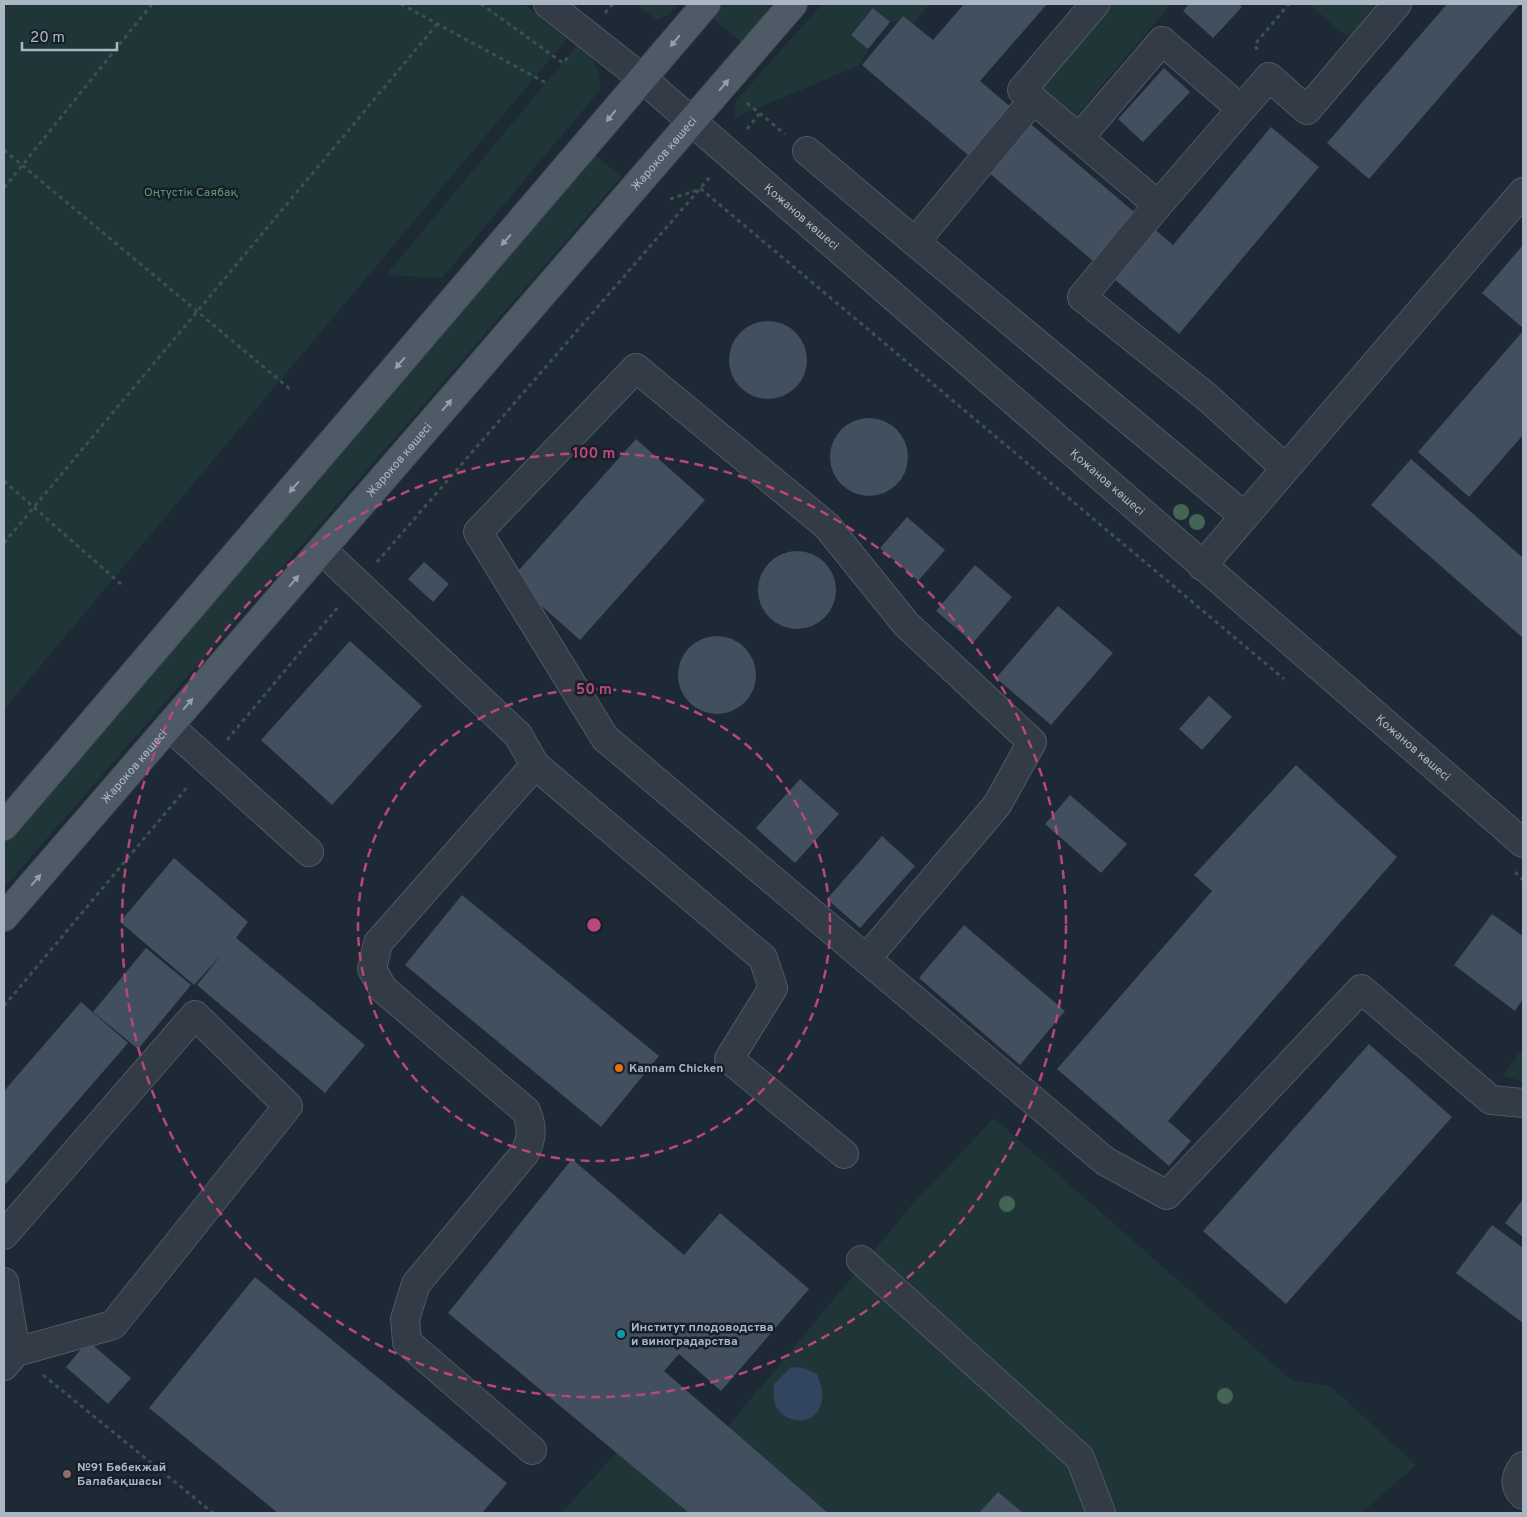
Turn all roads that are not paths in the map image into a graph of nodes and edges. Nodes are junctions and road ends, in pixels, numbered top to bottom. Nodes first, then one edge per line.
1 (548, 4) edge
2 (706, 4) edge
3 (793, 4) edge
4 (1095, 4) edge
5 (1397, 4) edge
6 (643, 79) junction
7 (1033, 100) junction
8 (1241, 109) junction
9 (692, 122) junction
10 (1078, 138) junction
11 (807, 151) dead end
12 (1523, 192) edge
13 (1158, 204) junction
14 (915, 242) junction
15 (1285, 468) junction
16 (1244, 516) junction
17 (322, 550) junction
18 (1202, 566) junction
19 (169, 726) junction
20 (535, 765) junction
21 (4, 826) edge
22 (1523, 843) edge
23 (309, 852) dead end
24 (4, 916) edge
25 (866, 958) junction
26 (1523, 1103) edge
27 (844, 1154) dead end
28 (4, 1235) edge
29 (861, 1260) dead end
30 (4, 1282) edge
31 (10, 1359) edge
32 (532, 1450) dead end
33 (1523, 1466) edge
34 (1523, 1496) edge
35 (1101, 1513) edge

1 - 6 street
2 -> 6 main road
9 -> 3 main road, Жароков көшесі
4 - 7 street
5 - 8 street
6 - 9 street, Қожанов көшесі
6 -> 21 main road
7 - 10 street
7 - 14 street
8 - 10 street
8 - 13 street
17 -> 9 main road, Жароков көшесі
9 - 18 street, Қожанов көшесі
10 - 13 street
11 - 14 street
12 - 15 street
13 - 15 street
14 - 16 street
15 - 16 street
16 - 18 street
19 -> 17 main road, Жароков көшесі
17 - 20 street
18 - 22 street, Қожанов көшесі
19 - 23 street
24 -> 19 main road, Жароков көшесі
20 - 27 street
20 - 32 street
25 - 25 street
25 - 26 street
28 - 31 street
29 - 35 street
30 - 31 street
33 - 34 street

